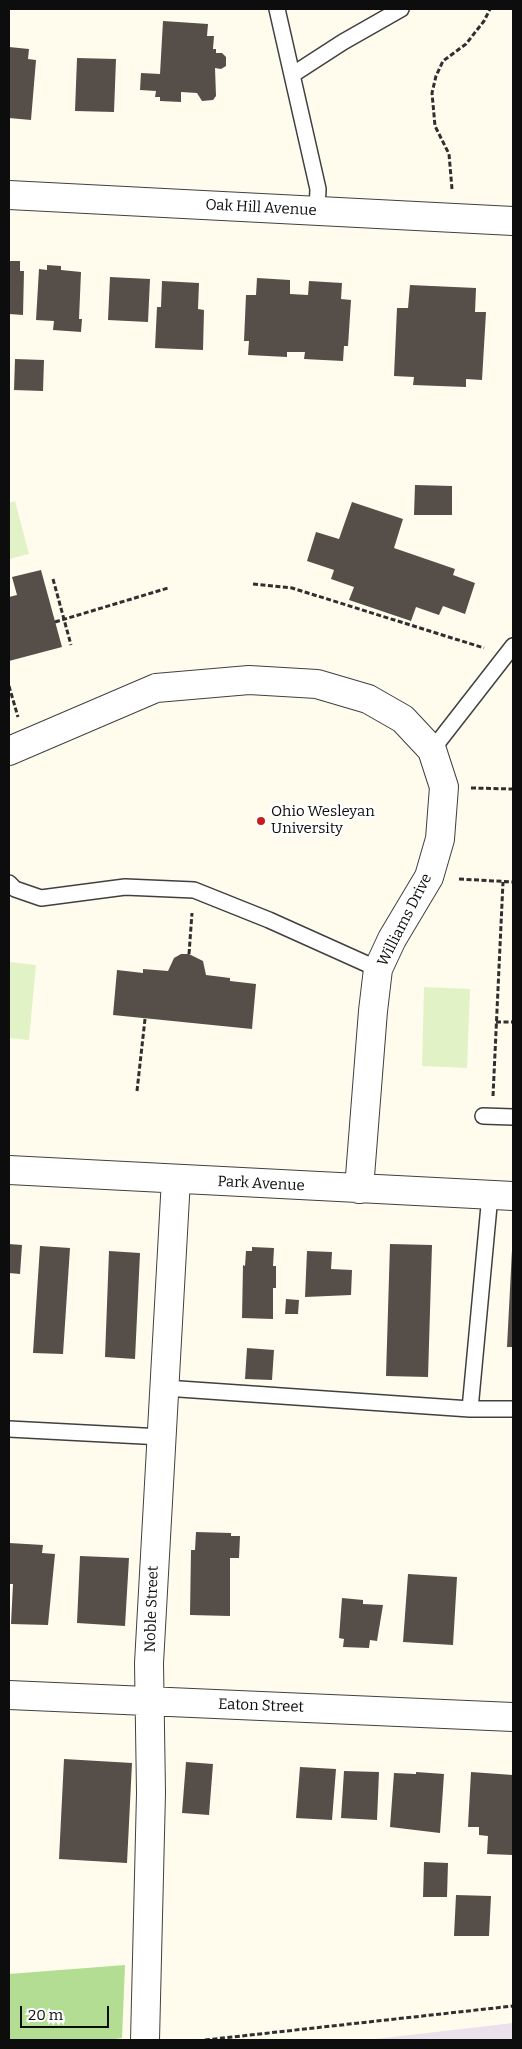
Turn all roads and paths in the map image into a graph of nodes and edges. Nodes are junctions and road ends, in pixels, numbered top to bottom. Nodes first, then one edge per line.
1 (277, 9) edge
2 (401, 9) edge
3 (490, 9) edge
4 (292, 76) junction
5 (9, 195) edge
6 (317, 211) junction
7 (448, 217) junction
8 (513, 221) edge
9 (53, 579) dead end
10 (253, 584) dead end
11 (168, 588) dead end
12 (64, 619) junction
13 (55, 622) dead end
14 (71, 646) dead end
15 (509, 651) edge
16 (9, 750) edge
17 (432, 750) junction
18 (444, 787) junction
19 (513, 789) edge
20 (429, 877) junction
21 (503, 882) junction
22 (513, 882) edge
23 (9, 883) edge
24 (194, 890) junction
25 (189, 954) dead end
26 (378, 969) junction
27 (145, 1019) dead end
28 (496, 1022) junction
29 (513, 1022) edge
30 (137, 1091) dead end
31 (487, 1116) joint
32 (513, 1117) edge
33 (9, 1170) edge
34 (176, 1179) junction
35 (359, 1189) junction
36 (501, 1196) edge
37 (165, 1388) junction
38 (470, 1409) junction
39 (513, 1409) edge
40 (9, 1429) edge
41 (162, 1437) junction
42 (9, 1695) edge
43 (150, 1702) junction
44 (513, 1717) edge
45 (513, 2006) edge
46 (145, 2040) edge
47 (205, 2040) edge

1 - 4 lane
2 - 4 lane
3 - 7 path
4 - 6 lane
5 - 6 street, Oak Hill Avenue
6 - 7 street, Oak Hill Avenue
7 - 8 street, Oak Hill Avenue
9 - 12 path
10 - 15 path
11 - 12 path
12 - 13 path
12 - 14 path
15 - 17 lane
16 - 17 street, Williams Drive
17 - 18 street, Williams Drive
18 - 19 path
18 - 20 street, Williams Drive
20 - 21 path
20 - 26 street, Williams Drive
21 - 22 path
21 - 28 path
23 - 24 lane
24 - 25 path
24 - 26 lane
26 - 35 street, Williams Drive
27 - 30 path
28 - 29 path
28 - 31 path
31 - 32 lane
33 - 34 street, Park Avenue
34 - 35 street, Park Avenue
34 - 37 street, Noble Street
35 - 36 street, Park Avenue
36 - 38 lane
37 - 38 lane
37 - 41 street, Noble Street
38 - 39 lane
40 - 41 lane
41 - 43 street, Noble Street
42 - 43 street, Eaton Street
43 - 44 street, Eaton Street
43 - 46 street, Noble Street
45 - 47 path

